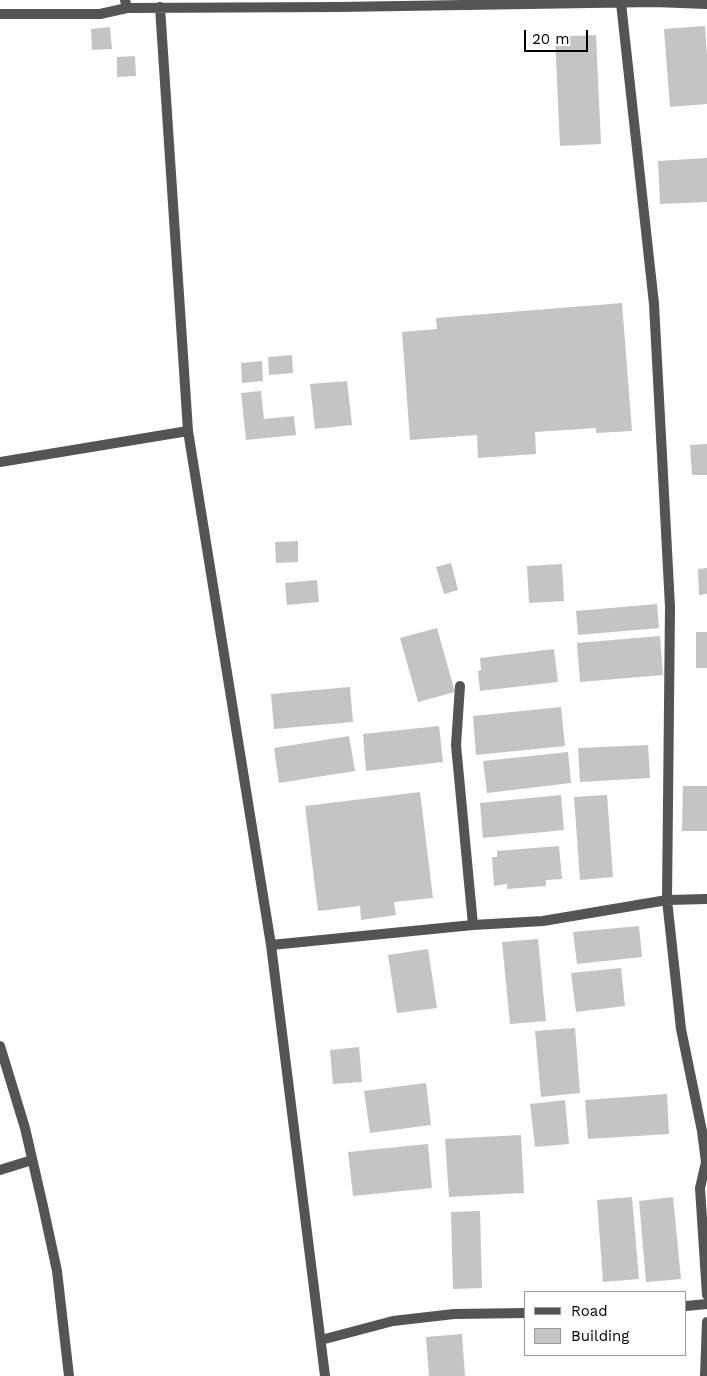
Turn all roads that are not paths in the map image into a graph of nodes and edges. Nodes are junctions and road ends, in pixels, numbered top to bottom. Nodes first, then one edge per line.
1 (621, 2) junction
2 (422, 3) edge
3 (126, 4) edge
4 (707, 4) edge
5 (160, 7) junction
6 (0, 14) edge
7 (188, 431) junction
8 (0, 462) edge
9 (460, 686) dead end
10 (707, 899) edge
11 (667, 900) junction
12 (473, 925) junction
13 (271, 944) junction
14 (0, 1046) edge
15 (32, 1160) junction
16 (0, 1170) edge
17 (707, 1295) edge
18 (707, 1304) edge
19 (687, 1306) edge
20 (524, 1313) edge
21 (707, 1322) edge
22 (321, 1340) junction
23 (69, 1376) edge
24 (325, 1376) edge
25 (705, 1376) edge

1 - 2 street
1 - 4 street
1 - 11 street
2 - 5 street
3 - 5 street
3 - 6 street
5 - 7 street
7 - 8 street
7 - 13 street
9 - 12 street
10 - 11 street
11 - 12 street
11 - 17 street
12 - 13 street
13 - 22 street
14 - 15 street
15 - 16 street
15 - 23 street
18 - 19 street
20 - 22 street
21 - 25 street
22 - 24 street

